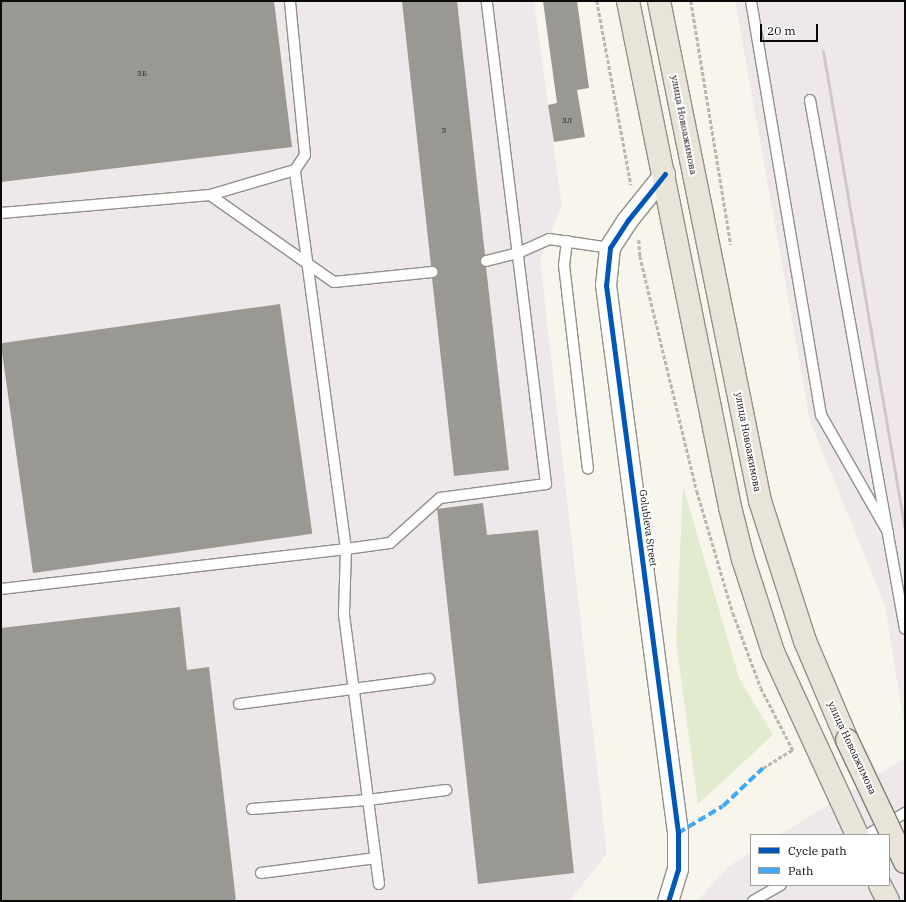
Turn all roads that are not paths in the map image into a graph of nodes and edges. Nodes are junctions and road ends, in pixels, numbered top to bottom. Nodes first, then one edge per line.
1 (290, 1) edge
2 (487, 1) edge
3 (628, 1) edge
4 (659, 1) edge
5 (670, 1) edge
6 (751, 1) edge
7 (664, 26) junction
8 (810, 100) dead end
9 (295, 170) junction
10 (665, 174) junction
11 (210, 195) junction
12 (1, 213) edge
13 (567, 241) junction
14 (610, 248) junction
15 (518, 253) junction
16 (486, 261) dead end
17 (307, 263) junction
18 (432, 272) dead end
19 (588, 469) dead end
20 (888, 532) junction
21 (346, 548) junction
22 (1, 589) edge
23 (905, 629) edge
24 (428, 679) dead end
25 (354, 690) junction
26 (239, 704) dead end
27 (446, 790) dead end
28 (368, 800) junction
29 (252, 809) dead end
30 (905, 813) edge
31 (857, 834) edge
32 (869, 834) edge
33 (376, 858) junction
34 (905, 862) edge
35 (262, 873) dead end
36 (379, 884) dead end
37 (779, 886) edge
38 (880, 886) edge
39 (668, 901) edge
40 (753, 901) edge
41 (888, 901) edge

1 - 9 lane
2 - 15 lane
3 - 10 main road
4 - 7 main road, улица Новоажимова
5 - 7 lane
6 - 20 lane
7 - 34 main road, улица Новоажимова, bridge
8 - 20 lane
9 - 11 lane
9 - 17 lane
10 - 14 street, Golubleva Street
10 - 31 main road
11 - 12 lane
11 - 17 lane
13 - 14 lane
13 - 15 lane
13 - 19 lane
14 - 39 street, Golubleva Street
15 - 16 lane
15 - 21 lane
17 - 18 lane
17 - 21 lane
20 - 23 lane
21 - 22 lane
21 - 25 lane
24 - 25 lane
25 - 26 lane
25 - 28 lane
27 - 28 lane
28 - 29 lane
28 - 33 lane
30 - 32 lane
33 - 35 lane
33 - 36 lane
37 - 40 lane
38 - 41 main road

